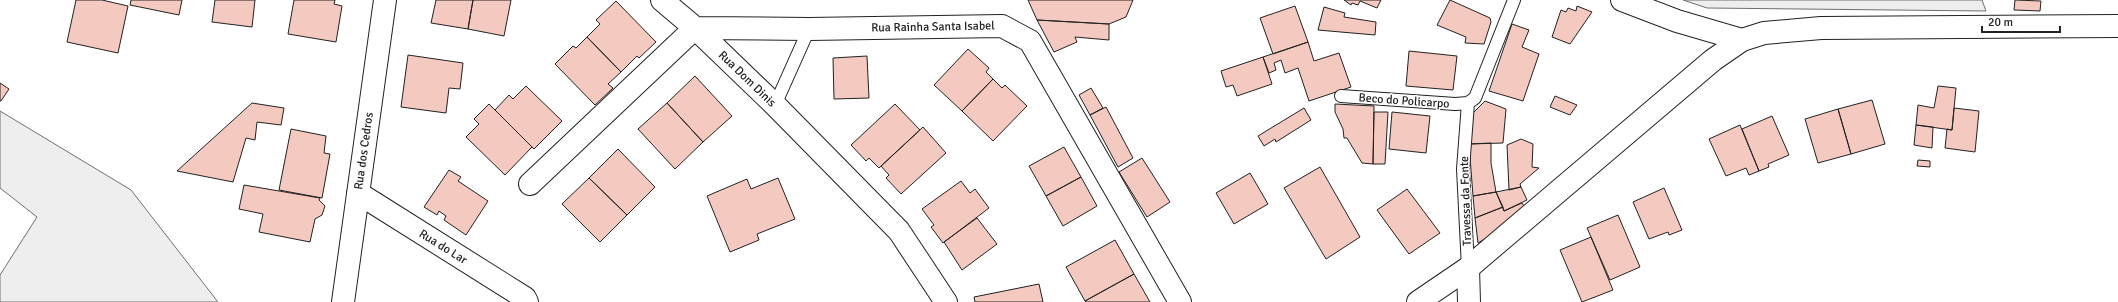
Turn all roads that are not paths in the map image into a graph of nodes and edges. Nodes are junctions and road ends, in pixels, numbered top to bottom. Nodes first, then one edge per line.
1 (385, 0) edge
2 (662, 0) edge
3 (1514, 0) edge
4 (1622, 0) edge
5 (2118, 26) edge
6 (695, 28) junction
7 (808, 29) junction
8 (1742, 40) junction
9 (1340, 96) dead end
10 (1468, 103) junction
11 (775, 105) junction
12 (530, 184) dead end
13 (358, 193) junction
14 (1468, 268) junction
15 (343, 302) edge
16 (527, 302) edge
17 (946, 302) edge
18 (1180, 302) edge
19 (1418, 302) edge
20 (1469, 302) edge

1 - 13 street, Rua dos Cedros
2 - 6 street
3 - 10 lane
4 - 8 street
5 - 8 street
6 - 7 street, Rua Rainha Santa Isabel
6 - 11 street, Rua Dom Dinis
6 - 12 street
7 - 11 lane
7 - 18 street, Rua Rainha Santa Isabel
8 - 14 street
9 - 10 lane, Beco do Policarpo
10 - 14 lane, Travessa da Fonte
11 - 17 street, Rua Dom Dinis
13 - 15 street, Rua dos Cedros
13 - 16 street, Rua do Lar
14 - 19 street
14 - 20 street

